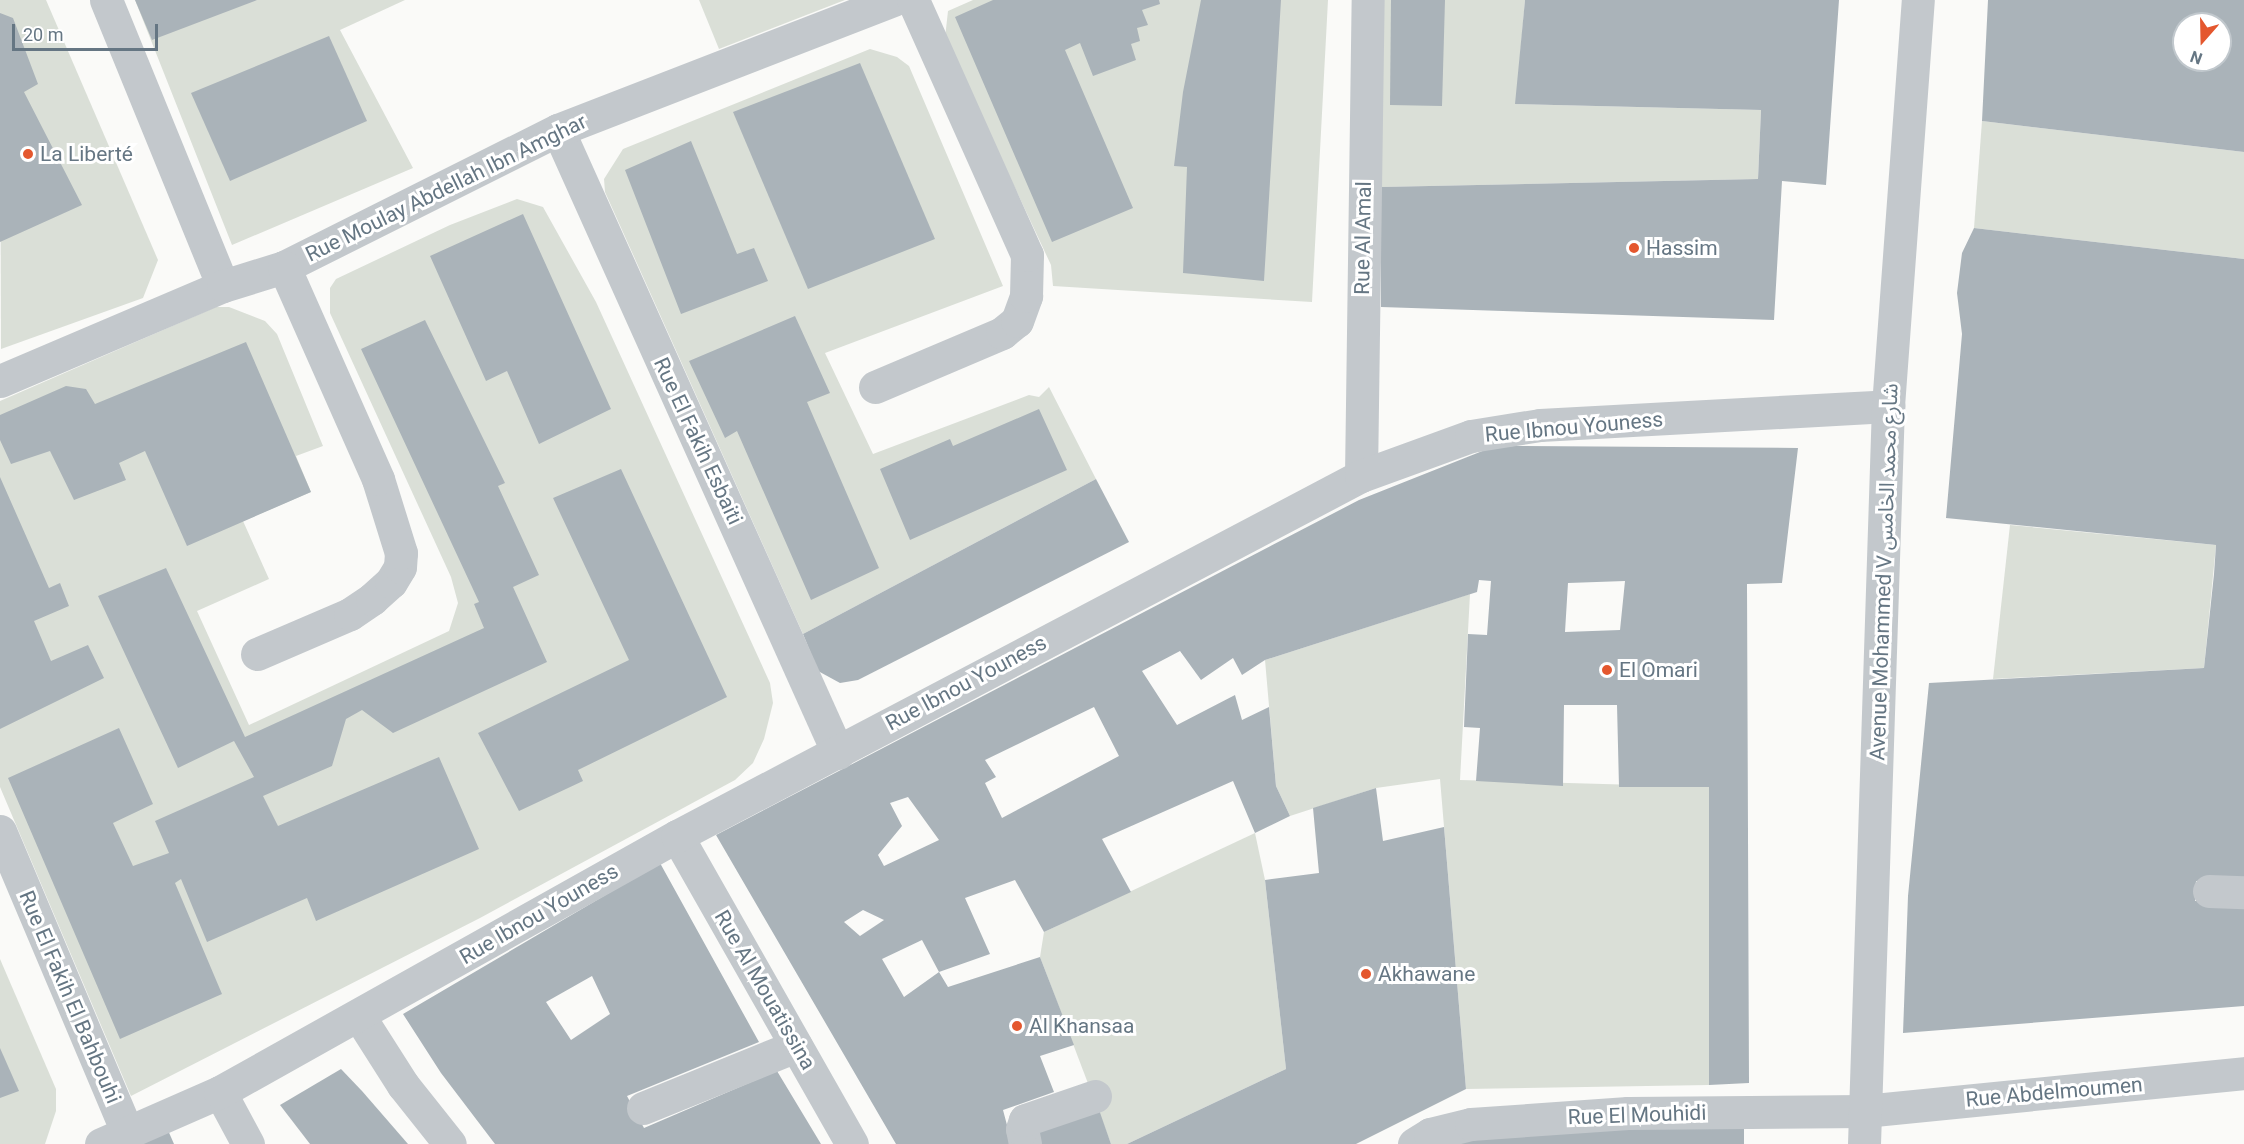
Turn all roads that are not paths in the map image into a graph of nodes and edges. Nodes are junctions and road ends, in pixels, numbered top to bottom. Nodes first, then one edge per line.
1 (106, 0) edge
2 (894, 0) edge
3 (913, 0) edge
4 (1368, 0) edge
5 (1918, 0) edge
6 (558, 130) junction
7 (284, 267) junction
8 (223, 285) junction
9 (0, 381) edge
10 (875, 387) dead end
11 (1888, 406) junction
12 (1361, 476) junction
13 (257, 654) dead end
14 (838, 753) junction
15 (0, 831) edge
16 (677, 836) junction
17 (2209, 891) dead end
18 (2244, 892) edge
19 (359, 1016) junction
20 (796, 1046) junction
21 (2244, 1074) edge
22 (220, 1092) junction
23 (1095, 1096) dead end
24 (643, 1108) dead end
25 (1864, 1111) junction
26 (113, 1137) edge
27 (248, 1144) edge
28 (450, 1144) edge
29 (852, 1144) edge
30 (1025, 1144) edge
31 (1414, 1144) edge
32 (1864, 1144) edge

1 - 8 street
2 - 6 street, Rue Moulay Abdellah Ibn Amghar
3 - 10 street
4 - 12 street, Rue Al Amal
5 - 11 street, Avenue Mohammed V شارع محمد الخامس
6 - 7 street, Rue Moulay Abdellah Ibn Amghar
6 - 14 street, Rue El Fakih Esbaiti
7 - 8 street, Rue Moulay Abdellah Ibn Amghar
7 - 13 street
8 - 9 street, Rue Moulay Abdellah Ibn Amghar
11 - 12 street, Rue Ibnou Youness
11 - 25 street, Avenue Mohammed V شارع محمد الخامس
12 - 14 street, Rue Ibnou Youness
14 - 16 street, Rue Ibnou Youness
15 - 26 street, Rue El Fakih El Bahbouhi
16 - 19 street, Rue Ibnou Youness
16 - 20 street, Rue Al Mouatissina
17 - 18 street
19 - 22 street, Rue Ibnou Youness
19 - 28 street
20 - 24 street
20 - 29 street, Rue Al Mouatissina
21 - 25 street, Rue Abdelmoumen
22 - 26 street, Rue Ibnou Youness
22 - 27 street
23 - 30 street
25 - 31 street, Rue El Mouhidi
25 - 32 street, Avenue Mohammed V شارع محمد الخامس

